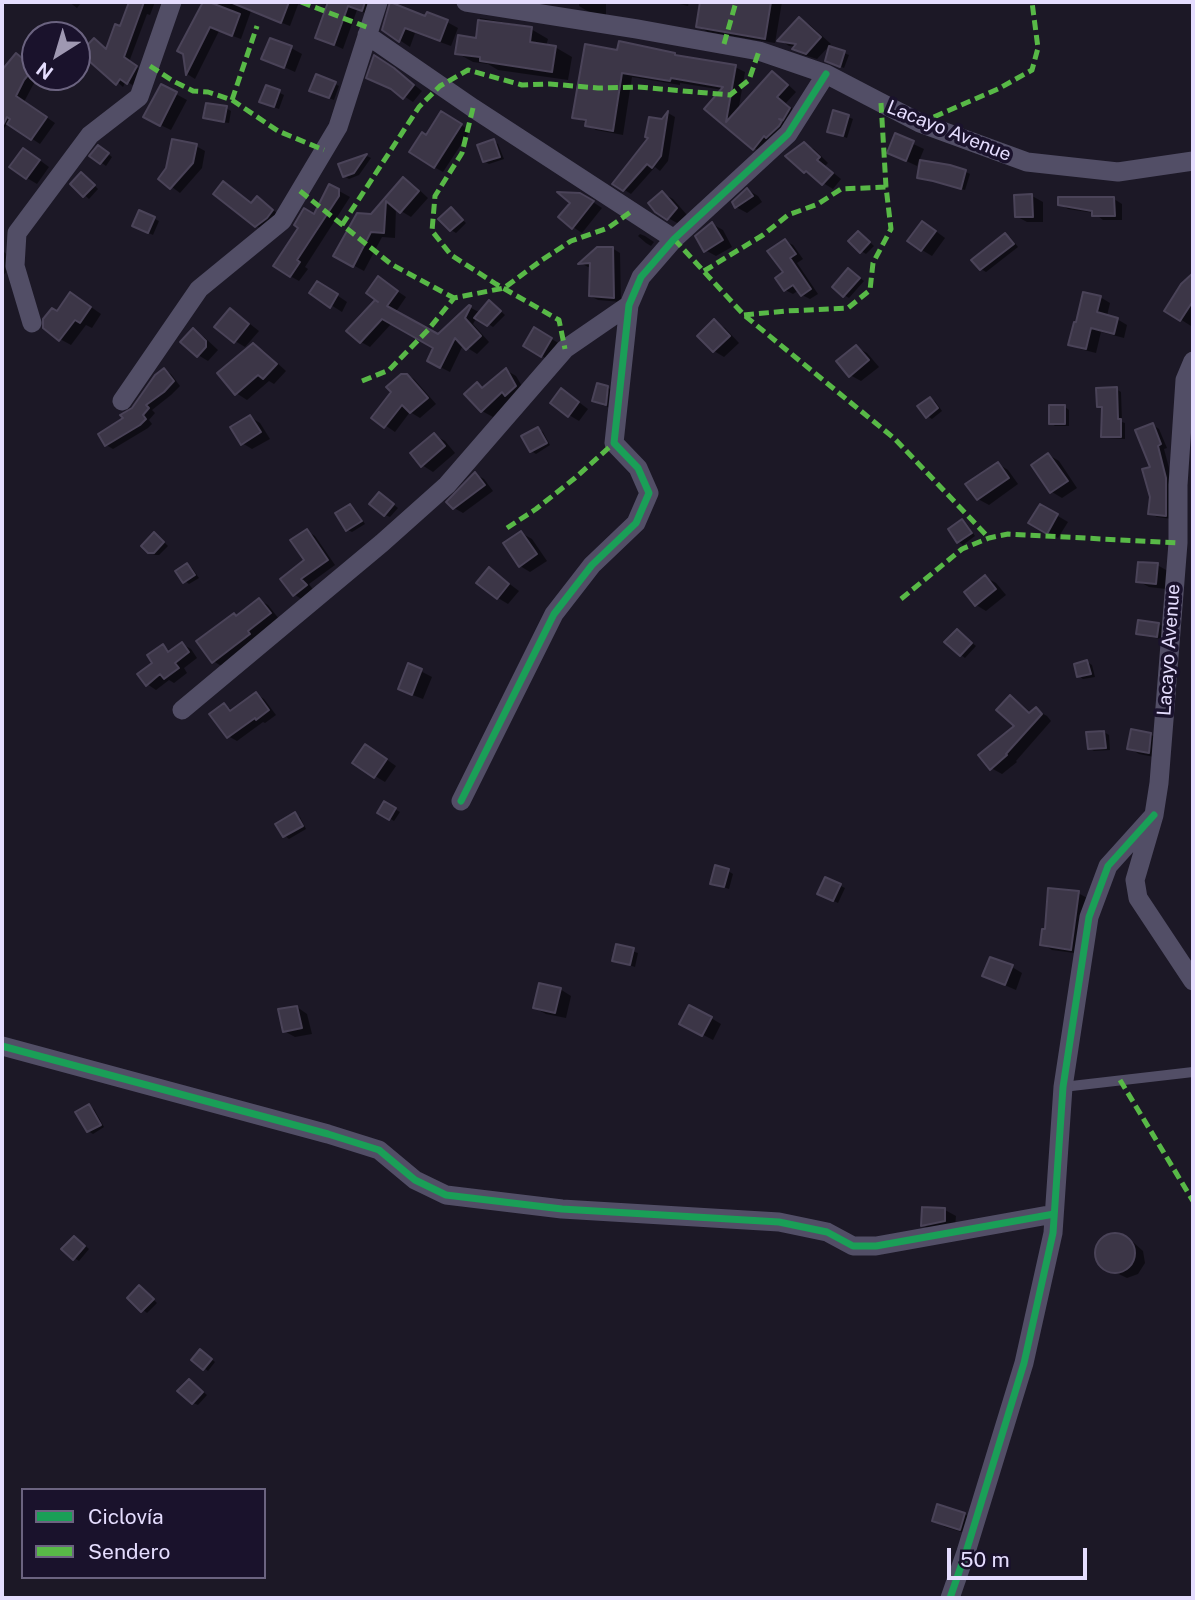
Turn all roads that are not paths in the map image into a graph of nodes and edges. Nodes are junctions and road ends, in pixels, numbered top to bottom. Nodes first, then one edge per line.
1 (172, 2) edge
2 (378, 2) edge
3 (466, 2) edge
4 (367, 35) junction
5 (826, 74) junction
6 (1193, 160) edge
7 (674, 239) junction
8 (629, 305) junction
9 (33, 323) dead end
10 (1193, 361) edge
11 (122, 401) dead end
12 (182, 710) dead end
13 (461, 801) dead end
14 (1154, 815) junction
15 (1193, 981) edge
16 (2, 1046) edge
17 (1193, 1072) edge
18 (1063, 1087) junction
19 (1054, 1214) junction
20 (950, 1598) edge

1 - 9 street
2 - 4 street
3 - 5 street, Lacayo Avenue
4 - 7 street
4 - 11 street
5 - 6 street, Lacayo Avenue
5 - 7 street
7 - 8 street
8 - 12 street
8 - 13 street
10 - 14 street, Lacayo Avenue
14 - 15 street, Lacayo Avenue
14 - 18 street
16 - 19 street
17 - 18 lane
18 - 19 street
19 - 20 street

